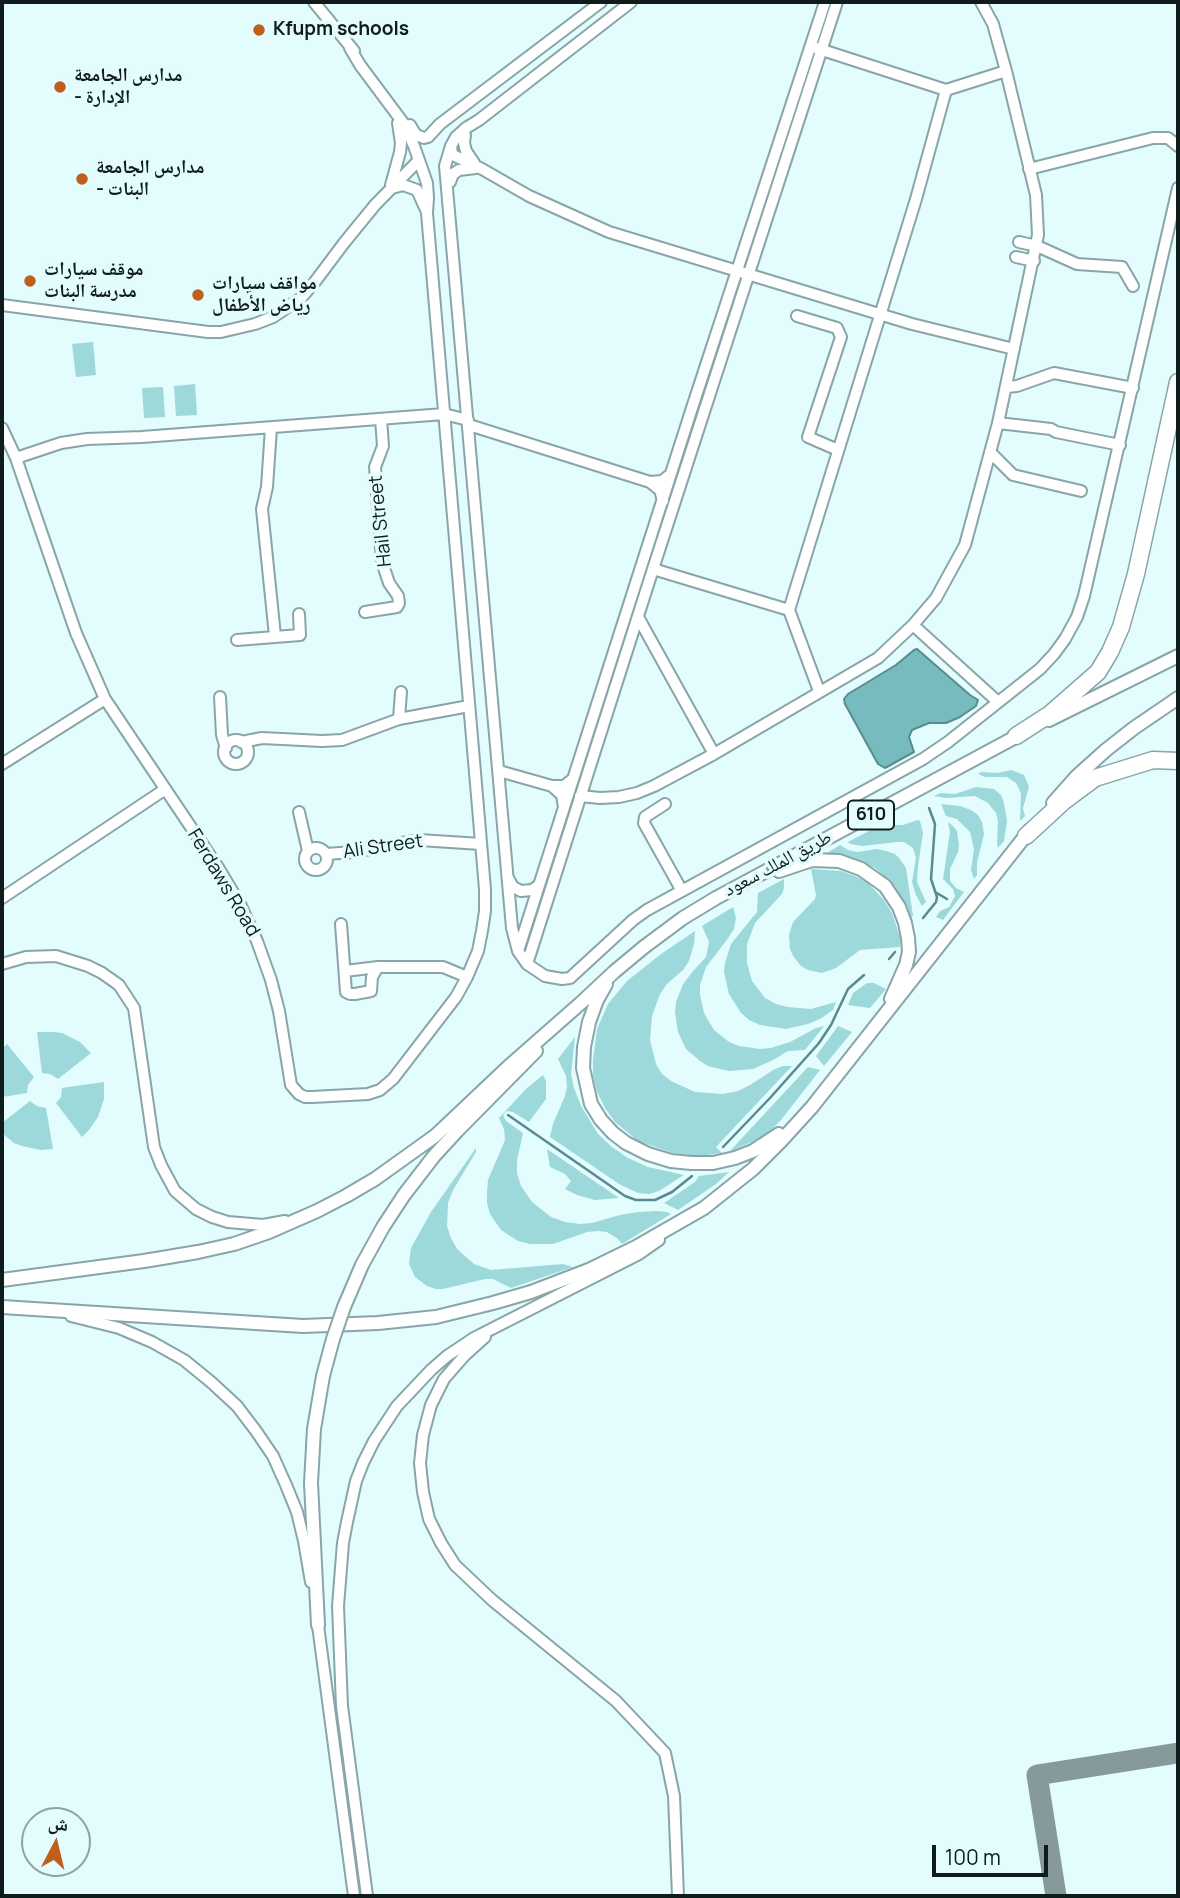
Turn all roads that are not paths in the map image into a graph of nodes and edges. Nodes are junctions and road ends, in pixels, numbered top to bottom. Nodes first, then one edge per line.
1 (314, 2) edge
2 (601, 2) edge
3 (631, 2) edge
4 (825, 2) edge
5 (836, 2) edge
6 (981, 2) edge
7 (350, 48) junction
8 (816, 48) junction
9 (1006, 71) junction
10 (946, 90) junction
11 (389, 102) junction
12 (479, 120) junction
13 (466, 135) junction
14 (1178, 146) edge
15 (453, 151) junction
16 (419, 160) junction
17 (482, 169) junction
18 (1029, 169) junction
19 (450, 182) junction
20 (1178, 188) edge
21 (391, 190) junction
22 (449, 199) junction
23 (427, 213) junction
24 (1019, 242) dead end
25 (1037, 246) junction
26 (1016, 257) dead end
27 (1034, 261) junction
28 (737, 270) junction
29 (748, 274) junction
30 (1133, 286) dead end
31 (2, 305) edge
32 (880, 315) junction
33 (797, 316) dead end
34 (1014, 349) junction
35 (1178, 382) edge
36 (1006, 387) junction
37 (1133, 388) junction
38 (444, 414) junction
39 (380, 419) junction
40 (468, 422) junction
41 (998, 423) junction
42 (2, 428) edge
43 (271, 429) junction
44 (1120, 445) junction
45 (838, 450) junction
46 (990, 452) junction
47 (16, 458) junction
48 (671, 474) junction
49 (650, 482) junction
50 (1080, 491) dead end
51 (663, 501) junction
52 (653, 569) junction
53 (789, 610) junction
54 (365, 612) dead end
55 (299, 614) dead end
56 (638, 617) junction
57 (913, 625) junction
58 (275, 636) junction
59 (237, 640) dead end
60 (1178, 656) edge
61 (819, 691) junction
62 (401, 692) dead end
63 (220, 697) dead end
64 (1178, 698) edge
65 (105, 699) junction
66 (604, 701) junction
67 (998, 702) junction
68 (469, 706) junction
69 (400, 719) junction
70 (1016, 736) junction
71 (242, 742) junction
72 (226, 747) junction
73 (714, 754) junction
74 (1178, 761) edge
75 (2, 764) edge
76 (499, 771) junction
77 (573, 779) junction
78 (552, 786) junction
79 (164, 790) junction
80 (580, 796) junction
81 (665, 804) dead end
82 (564, 807) junction
83 (299, 812) dead end
84 (1026, 836) junction
85 (481, 844) junction
86 (308, 851) junction
87 (326, 854) junction
88 (508, 878) junction
89 (746, 882) junction
90 (540, 883) junction
91 (682, 891) junction
92 (2, 898) edge
93 (341, 924) dead end
94 (519, 951) junction
95 (2, 964) edge
96 (527, 964) junction
97 (374, 968) junction
98 (345, 971) junction
99 (614, 972) junction
100 (467, 977) junction
101 (582, 1002) junction
102 (882, 1018) junction
103 (812, 1107) junction
104 (704, 1208) junction
105 (317, 1211) junction
106 (2, 1280) edge
107 (2, 1307) edge
108 (503, 1322) junction
109 (318, 1625) junction
110 (353, 1896) edge
111 (366, 1896) edge
112 (678, 1896) edge

1 - 7 street
2 - 7 street
3 - 12 street
4 - 8 street
5 - 8 street
6 - 9 street
7 - 11 street
8 - 10 street
8 - 28 street
8 - 29 street
9 - 10 street
9 - 18 street
10 - 32 street
11 - 16 street, Ferdaws Road
11 - 21 street
12 - 13 street
12 - 15 street
13 - 15 street
13 - 17 street
14 - 18 street
15 - 17 street
15 - 19 street
15 - 22 street
16 - 21 street
16 - 23 street, Ferdaws Road
17 - 19 street
17 - 28 street
18 - 25 street
19 - 22 street
20 - 37 street
21 - 23 street
21 - 31 street
22 - 40 street
23 - 38 street, Ferdaws Road
24 - 25 street
25 - 27 street
25 - 30 street
26 - 27 street
27 - 34 street
28 - 29 street
28 - 48 street
29 - 32 street
29 - 52 street
32 - 34 street
32 - 45 street
33 - 45 street
34 - 36 street
35 - 70 highway
36 - 37 street
36 - 41 street
37 - 44 street
38 - 39 street
38 - 40 street
38 - 68 street, Ferdaws Road
39 - 43 street
39 - 54 street, Hail Street
40 - 49 street
40 - 76 street
41 - 44 street
41 - 46 street
42 - 47 street, Ferdaws Road
43 - 47 street
43 - 58 street
44 - 67 street
45 - 53 street
46 - 50 street
46 - 57 street
47 - 65 street, Ferdaws Road
48 - 49 street
48 - 51 street
49 - 51 street
51 - 66 street
52 - 53 street
52 - 56 street
53 - 61 street
55 - 58 street
56 - 66 street
56 - 73 street
57 - 61 street
57 - 67 street
58 - 59 street
60 - 70 main road, طريق الملك سعود / 610
61 - 73 street
62 - 69 street
63 - 72 street
64 - 84 main road
65 - 75 street
65 - 79 street, Ferdaws Road
66 - 77 street
66 - 80 street
67 - 91 street
68 - 69 street
68 - 85 street, Ferdaws Road
69 - 71 street
70 - 89 main road, طريق الملك سعود / 610
71 - 72 street
71 - 72 street
73 - 80 street
74 - 84 highway
76 - 78 street
76 - 88 street
77 - 78 street
77 - 82 street
78 - 82 street
79 - 92 street
79 - 100 street, Ferdaws Road
80 - 96 street
81 - 91 street
82 - 90 street
83 - 86 street
84 - 102 main road
85 - 87 street, Ali Street
85 - 100 street, Ferdaws Road
86 - 87 street
86 - 87 street
88 - 90 street
88 - 94 street
89 - 99 main road, طريق الملك سعود / 610
89 - 102 main road
90 - 94 street
91 - 96 street
93 - 98 street
94 - 96 street
95 - 105 street
97 - 98 street
97 - 98 street
97 - 100 street
99 - 101 main road, طريق الملك سعود / 610
99 - 103 main road
101 - 105 main road
101 - 109 main road, bridge
102 - 103 main road
103 - 104 main road
104 - 107 main road
104 - 108 street
105 - 106 main road
107 - 109 street
108 - 111 street
108 - 112 street
109 - 110 street

